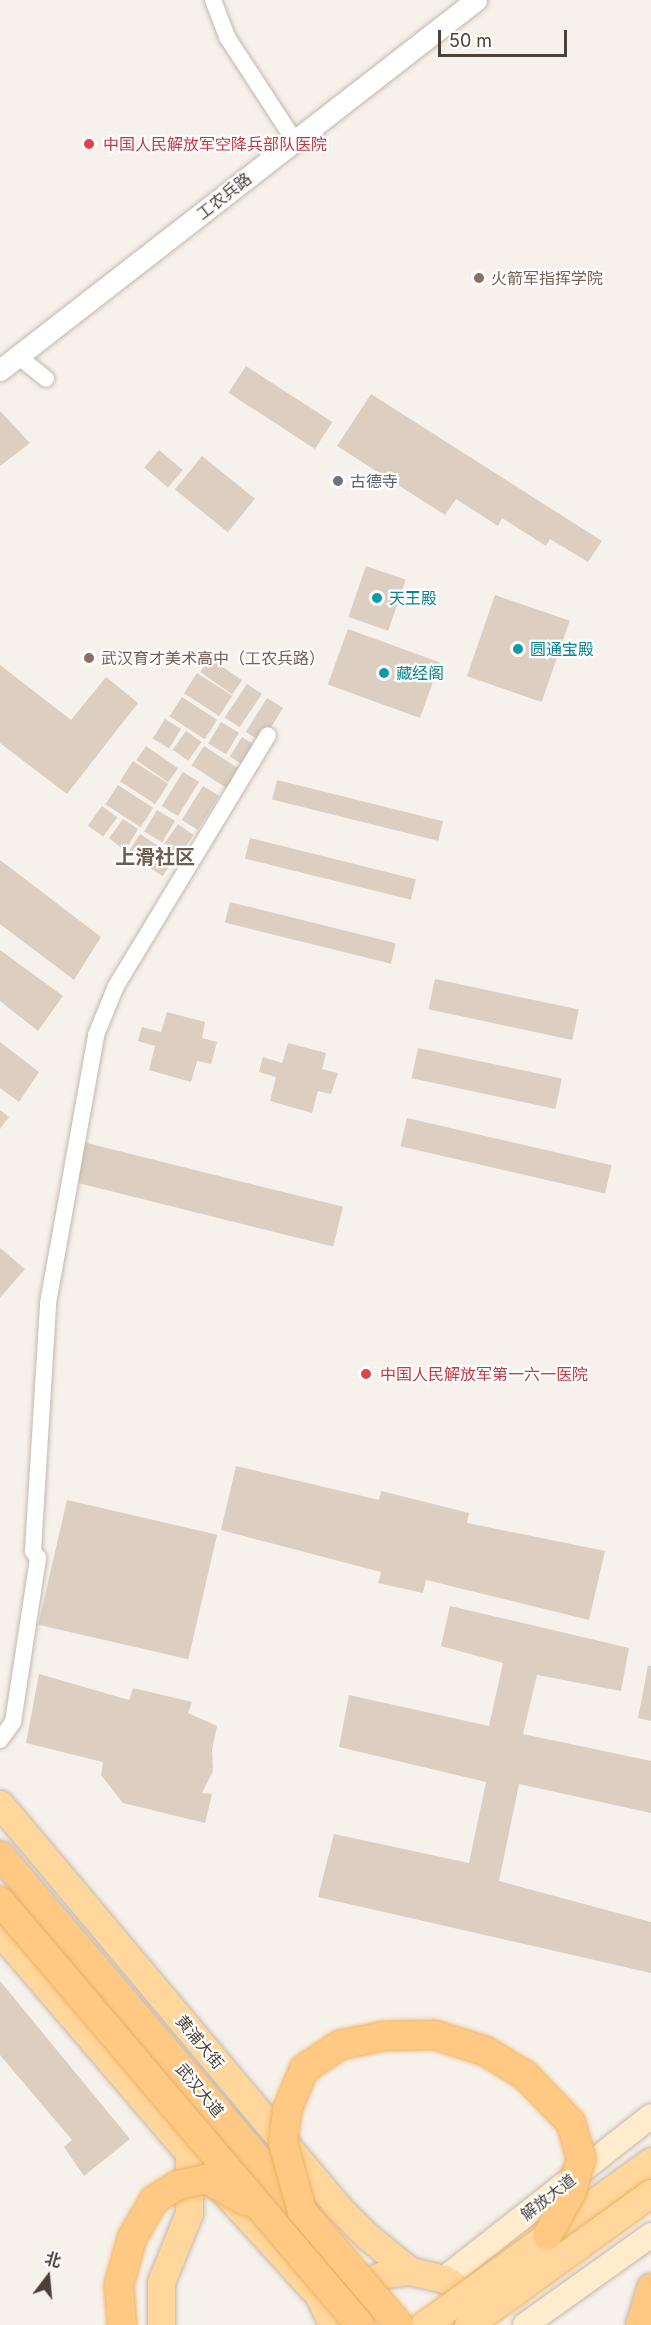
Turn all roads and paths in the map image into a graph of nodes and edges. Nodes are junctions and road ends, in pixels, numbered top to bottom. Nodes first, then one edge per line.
1 (213, 0) edge
2 (459, 0) edge
3 (476, 0) edge
4 (289, 132) junction
5 (9, 357) edge
6 (0, 370) edge
7 (46, 379) dead end
8 (268, 735) dead end
9 (0, 1740) edge
10 (0, 1804) edge
11 (0, 1855) edge
12 (0, 1902) edge
13 (0, 1932) edge
14 (651, 2116) edge
15 (189, 2152) junction
16 (651, 2161) edge
17 (651, 2193) edge
18 (302, 2211) junction
19 (264, 2212) junction
20 (651, 2235) edge
21 (548, 2236) junction
22 (410, 2271) junction
23 (444, 2279) junction
24 (651, 2288) edge
25 (122, 2325) edge
26 (161, 2325) edge
27 (341, 2325) edge
28 (399, 2325) edge
29 (424, 2325) edge
30 (468, 2325) edge
31 (486, 2325) edge
32 (525, 2325) edge
33 (640, 2325) edge

1 - 4 street
2 - 4 street, 工农兵路
3 - 5 street, 工农兵路
4 - 5 street, 工农兵路
5 - 6 street, 工农兵路
5 - 7 street
8 - 9 street
10 - 22 main road, 黄浦大街
11 - 18 highway, 武汉大道
12 - 19 highway, 武汉大道, bridge
13 - 15 main road
14 - 23 main road, 解放大道
15 - 26 main road
15 - 27 main road
16 - 21 main road, 解放大道
17 - 30 main road, bridge
18 - 21 highway, bridge
18 - 28 highway, 武汉大道, bridge
19 - 25 highway, bridge
19 - 27 highway, 武汉大道, bridge
20 - 32 main road
21 - 29 main road, 解放大道, bridge
22 - 23 main road
22 - 27 main road
23 - 31 main road
24 - 33 highway

